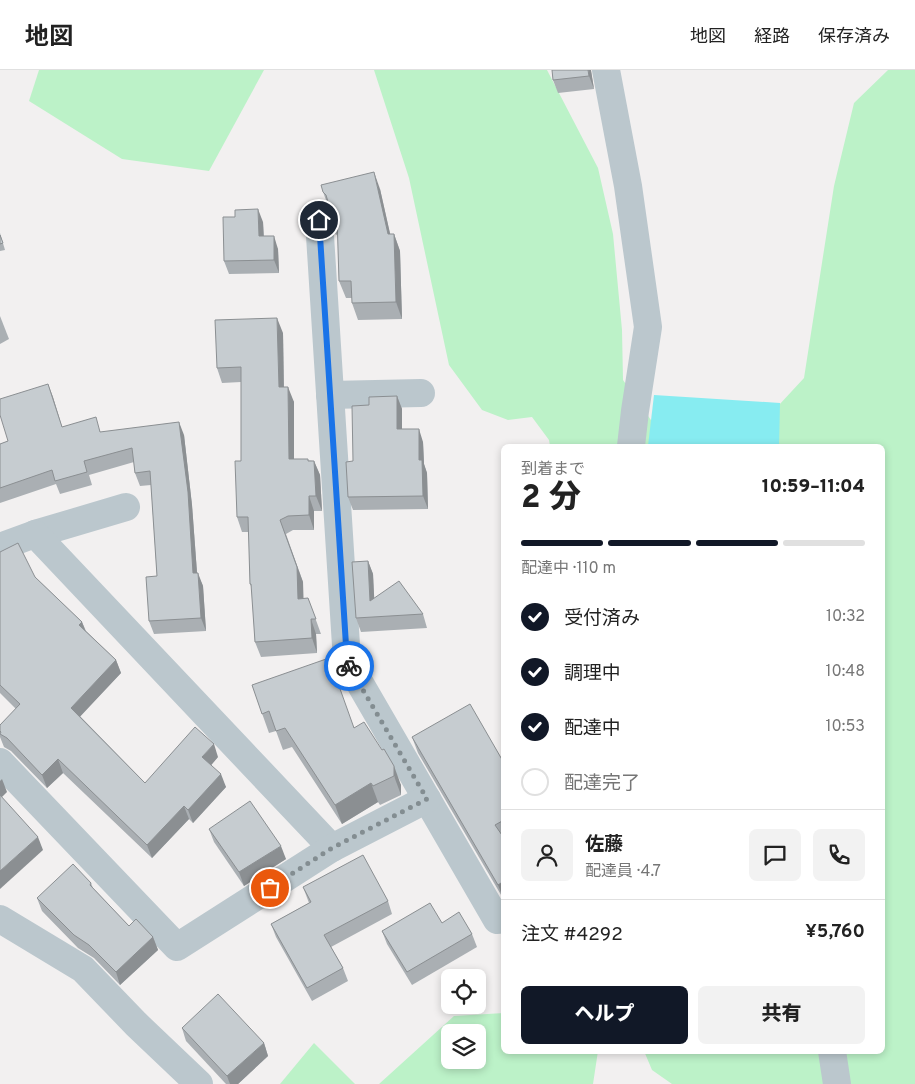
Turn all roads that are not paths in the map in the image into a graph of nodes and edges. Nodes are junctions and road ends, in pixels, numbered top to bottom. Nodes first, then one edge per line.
1 (606, 70) edge
2 (319, 220) dead end
3 (421, 393) dead end
4 (330, 395) junction
5 (632, 444) edge
6 (126, 507) dead end
7 (35, 534) junction
8 (0, 547) edge
9 (0, 762) edge
10 (427, 799) junction
11 (332, 848) junction
12 (501, 918) edge
13 (0, 919) edge
14 (832, 1054) edge
15 (199, 1084) edge
16 (837, 1084) edge

1 - 5 street
2 - 4 street
3 - 4 street
4 - 10 street
6 - 7 street
7 - 8 street
7 - 11 street
9 - 11 street
10 - 11 street
10 - 12 street
13 - 15 street
14 - 16 street

